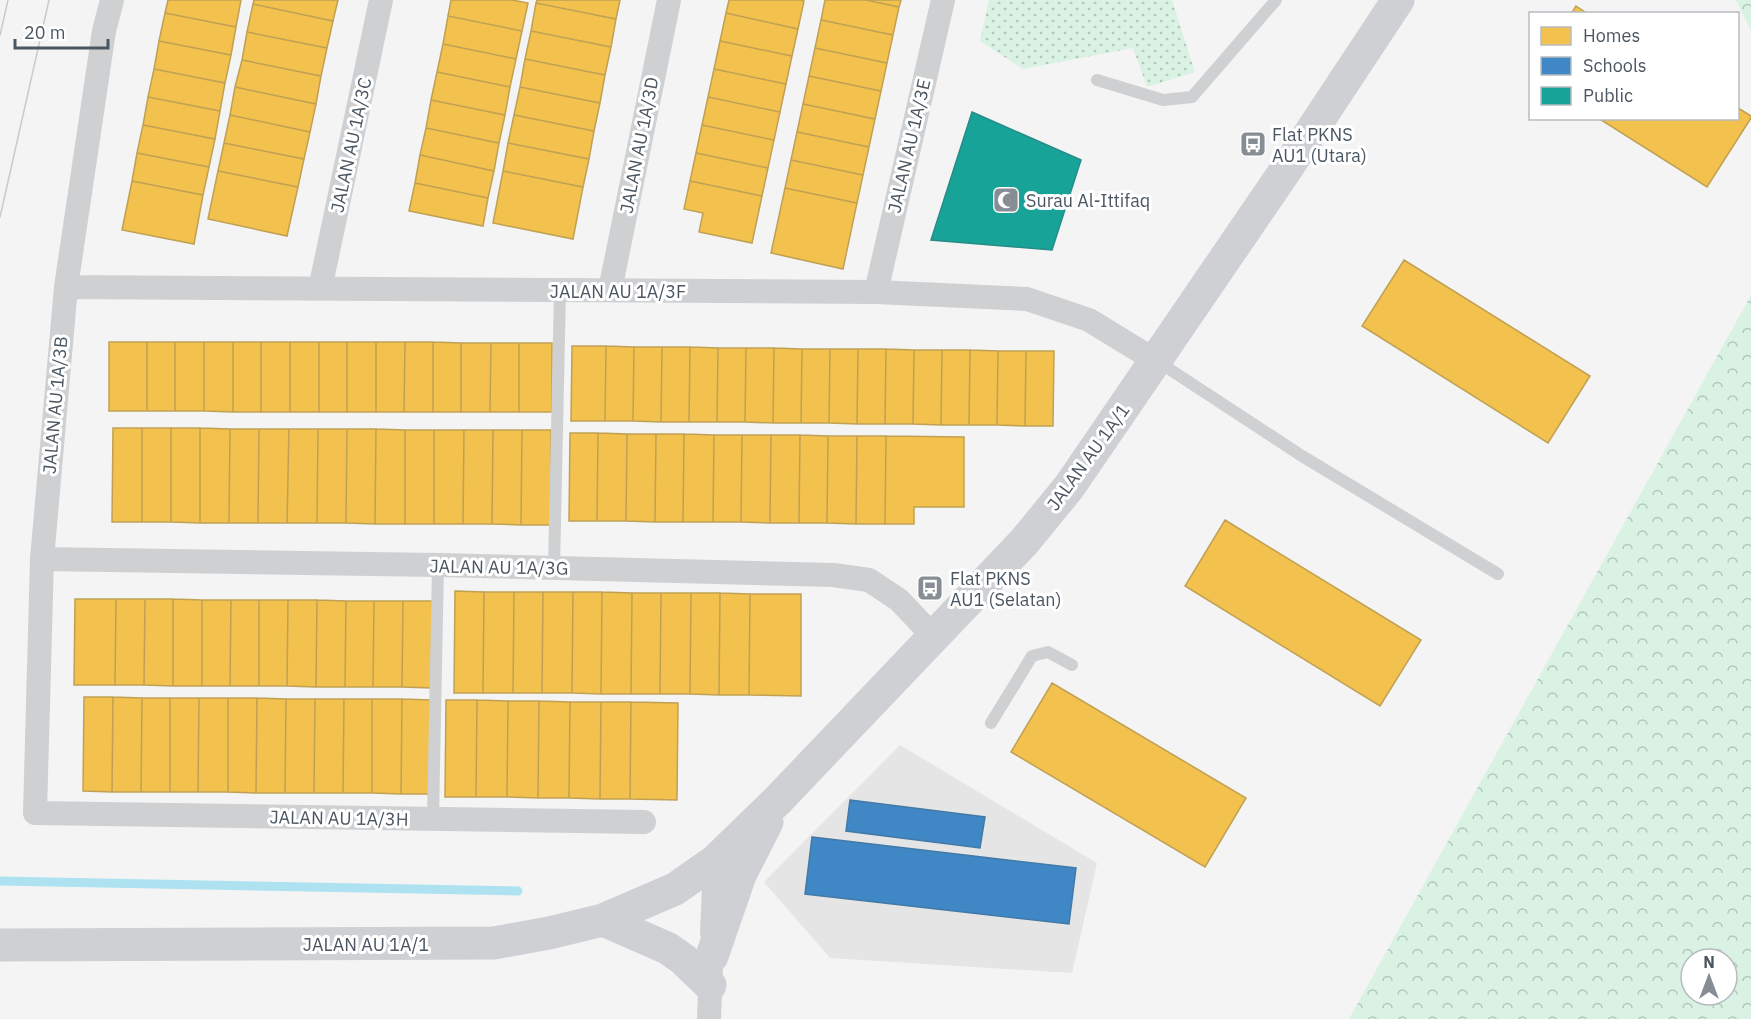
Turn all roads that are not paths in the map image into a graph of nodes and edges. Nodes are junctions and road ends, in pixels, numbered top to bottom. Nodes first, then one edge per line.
1 (112, 0) edge
2 (381, 0) edge
3 (669, 0) edge
4 (943, 0) edge
5 (1276, 0) edge
6 (1395, 1) edge
7 (1097, 80) dead end
8 (66, 287) junction
9 (320, 289) junction
10 (610, 290) junction
11 (560, 291) junction
12 (876, 292) junction
13 (1156, 361) junction
14 (42, 559) junction
15 (438, 566) junction
16 (554, 568) junction
17 (1498, 574) dead end
18 (933, 636) junction
19 (1071, 665) dead end
20 (991, 723) dead end
21 (777, 801) junction
22 (35, 813) joint
23 (433, 819) junction
24 (644, 822) dead end
25 (715, 861) junction
26 (603, 920) junction
27 (0, 945) edge
28 (711, 970) junction
29 (709, 1019) edge

1 - 8 street, JALAN AU 1A/3B
2 - 9 street, JALAN AU 1A/3C
3 - 10 street, JALAN AU 1A/3D
4 - 12 street, JALAN AU 1A/3E
5 - 7 lane
6 - 13 street, JALAN AU 1A/1
8 - 9 street, JALAN AU 1A/3F
8 - 14 street, JALAN AU 1A/3B
9 - 11 street, JALAN AU 1A/3F
10 - 11 street, JALAN AU 1A/3F
10 - 12 street, JALAN AU 1A/3F
11 - 16 lane
12 - 13 street, JALAN AU 1A/3F
13 - 17 lane
13 - 18 street, JALAN AU 1A/1
14 - 15 street, JALAN AU 1A/3G
14 - 22 street, JALAN AU 1A/3B
15 - 16 street, JALAN AU 1A/3G
15 - 23 lane
16 - 18 street, JALAN AU 1A/3G
18 - 21 street, JALAN AU 1A/1
19 - 20 lane
21 - 25 street, JALAN AU 1A/1
21 - 28 street
22 - 23 street, JALAN AU 1A/3H
23 - 24 street, JALAN AU 1A/3H
25 - 26 street, JALAN AU 1A/1
25 - 28 street
26 - 27 street, JALAN AU 1A/1
26 - 28 street
28 - 29 street

